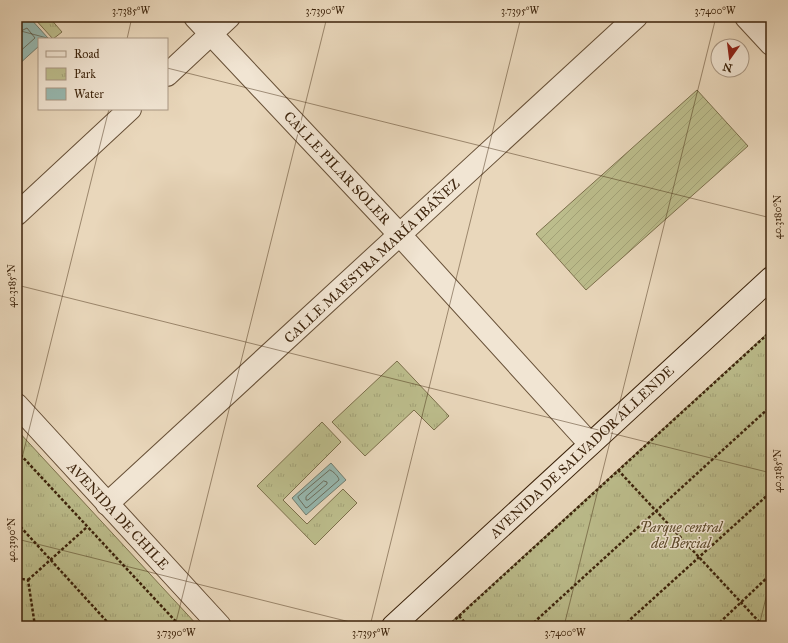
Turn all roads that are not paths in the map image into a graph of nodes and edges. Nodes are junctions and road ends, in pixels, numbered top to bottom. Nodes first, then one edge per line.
1 (195, 17) edge
2 (230, 17) edge
3 (636, 17) edge
4 (746, 17) edge
5 (211, 34) junction
6 (771, 44) edge
7 (168, 73) edge
8 (129, 110) edge
9 (17, 214) edge
10 (400, 235) junction
11 (771, 278) edge
12 (17, 405) edge
13 (590, 444) junction
14 (107, 504) junction
15 (220, 626) edge
16 (393, 626) edge

1 - 5 street, CALLE PILAR SOLER
2 - 5 street
3 - 10 street, CALLE MAESTRA MARÍA IBÁÑEZ
4 - 6 street
5 - 7 street
5 - 10 street, CALLE PILAR SOLER
8 - 9 street
10 - 13 street, CALLE PILAR SOLER
10 - 14 street, CALLE MAESTRA MARÍA IBÁÑEZ
11 - 13 street, AVENIDA DE SALVADOR ALLENDE
12 - 14 street, AVENIDA DE CHILE
13 - 16 street, AVENIDA DE SALVADOR ALLENDE
14 - 15 street, AVENIDA DE CHILE

